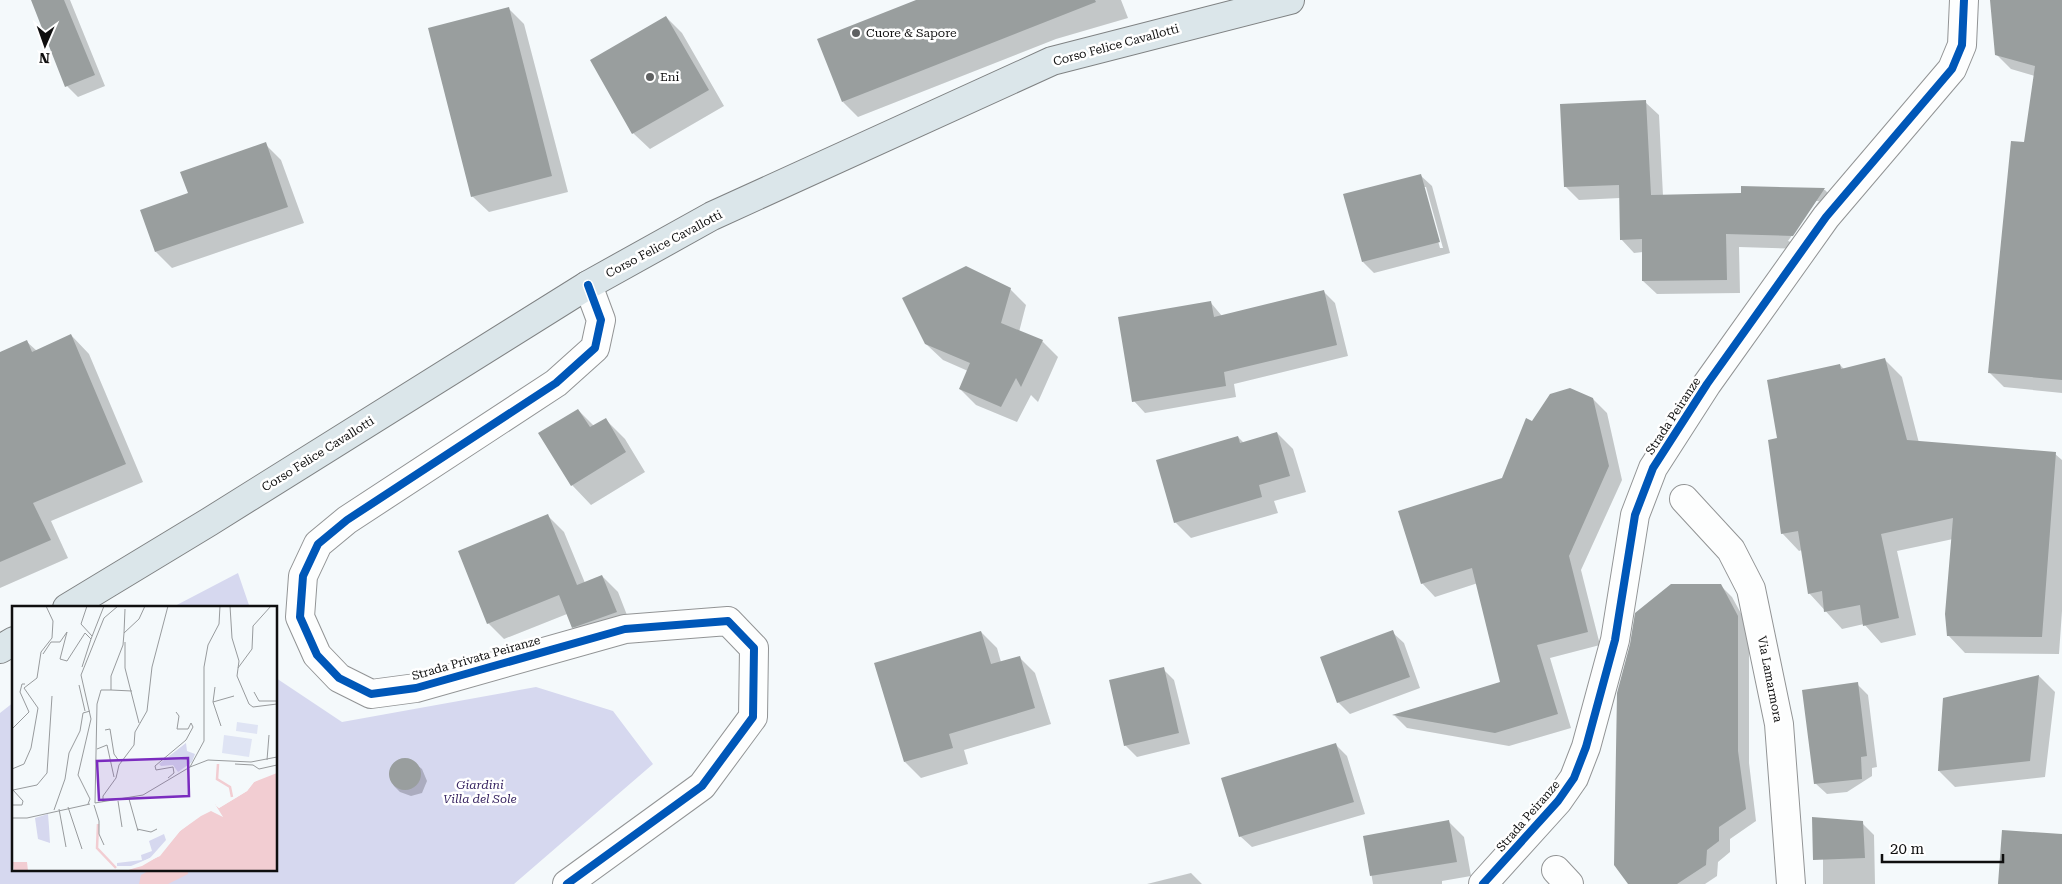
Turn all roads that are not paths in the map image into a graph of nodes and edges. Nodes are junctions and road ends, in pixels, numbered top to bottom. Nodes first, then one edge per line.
1 (1290, 0) edge
2 (1964, 0) edge
3 (588, 285) junction
4 (1684, 499) dead end
5 (77, 601) edge
6 (12, 642) edge
7 (0, 649) edge
8 (567, 884) edge
9 (1483, 884) edge
10 (1791, 884) edge

1 - 3 main road, Corso Felice Cavallotti
2 - 9 street, Strada Peiranze
3 - 5 main road, Corso Felice Cavallotti
3 - 8 street, Strada Privata Peiranze
4 - 10 street, Via Lamarmora
6 - 7 main road

